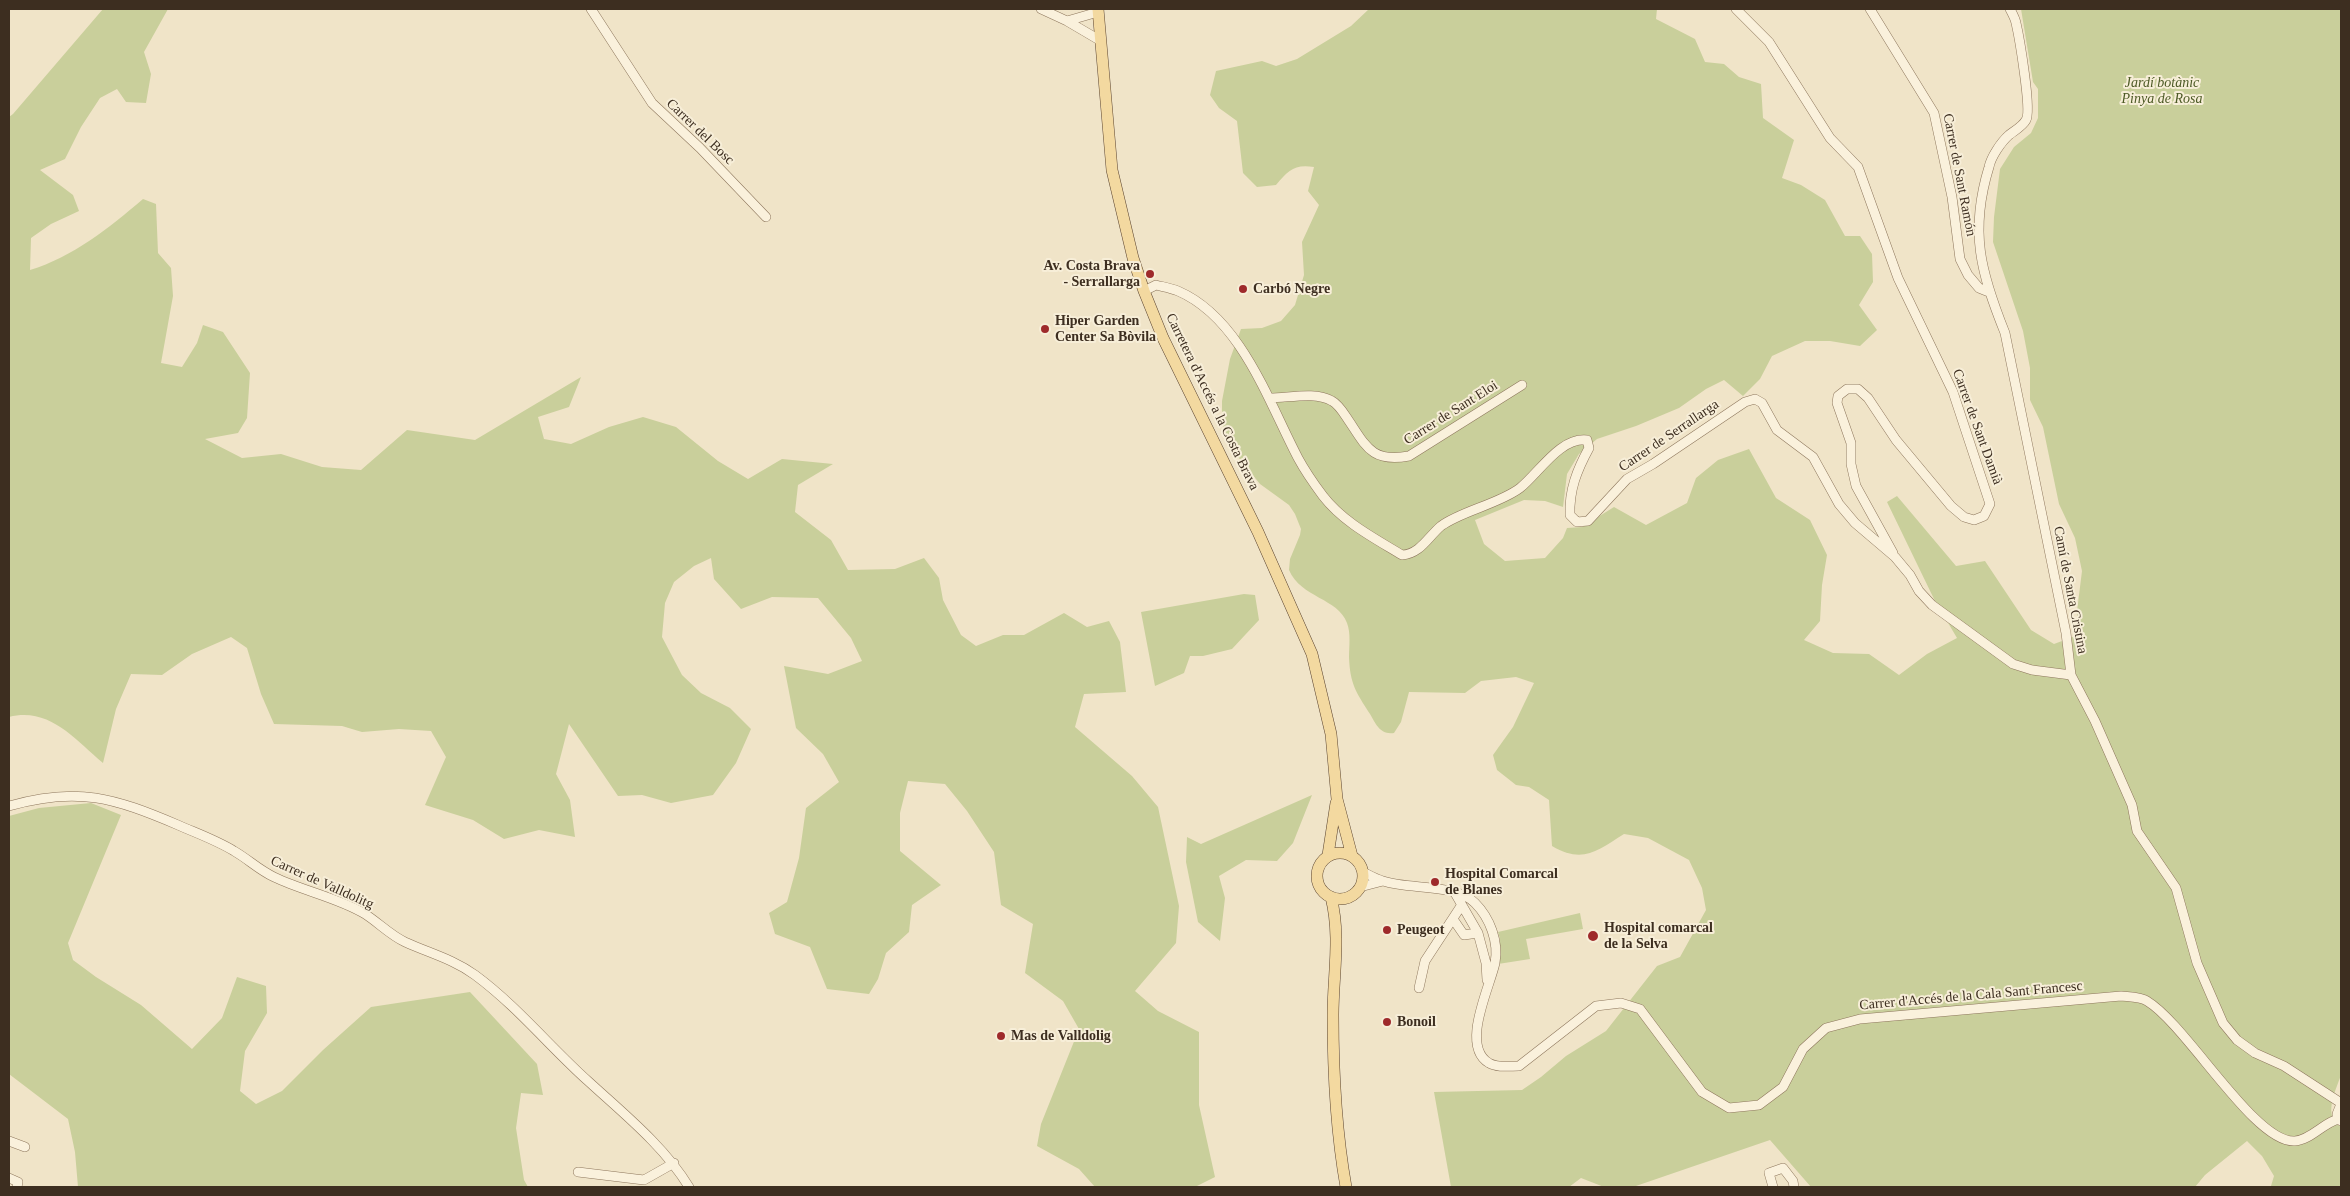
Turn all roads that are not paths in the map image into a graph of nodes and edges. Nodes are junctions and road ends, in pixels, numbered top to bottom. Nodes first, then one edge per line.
1 (591, 9) edge
2 (1041, 9) edge
3 (1736, 9) edge
4 (1870, 9) edge
5 (2010, 9) edge
6 (1098, 10) edge
7 (1067, 21) junction
8 (1101, 41) junction
9 (766, 217) dead end
10 (1144, 291) junction
11 (1990, 292) junction
12 (1522, 385) dead end
13 (1270, 398) junction
14 (1895, 557) junction
15 (2071, 676) junction
16 (1337, 799) junction
17 (9, 806) edge
18 (1328, 855) junction
19 (1352, 856) junction
20 (1363, 872) junction
21 (1383, 882) junction
22 (1360, 887) junction
23 (1455, 893) junction
24 (1349, 897) junction
25 (1331, 898) junction
26 (1476, 904) junction
27 (1461, 906) junction
28 (1453, 919) junction
29 (1337, 932) junction
30 (1478, 933) junction
31 (1487, 986) junction
32 (1419, 988) dead end
33 (2341, 1103) edge
34 (2340, 1120) edge
35 (9, 1141) edge
36 (25, 1148) dead end
37 (674, 1163) junction
38 (578, 1172) dead end
39 (9, 1178) edge
40 (645, 1184) edge
41 (17, 1187) edge
42 (689, 1187) edge
43 (1346, 1187) edge
44 (1773, 1187) edge
45 (1794, 1187) edge

1 - 9 street, Carrer del Bosc
2 - 7 street
3 - 14 street, Carrer de Sant Damià
4 - 11 street, Carrer de Sant Ramón
5 - 11 street, Camí de Santa Cristina
6 - 7 street
6 - 8 main road, Carretera d'Accés a la Costa Brava
7 - 8 street
8 - 10 main road, Carretera d'Accés a la Costa Brava
10 - 13 street, Carrer de Serrallarga
10 - 16 main road, Carretera d'Accés a la Costa Brava
11 - 15 street, Camí de Santa Cristina
12 - 13 street, Carrer de Sant Eloi
13 - 14 street, Carrer de Serrallarga
14 - 15 street, Carrer de Serrallarga
15 - 33 street, Camí de Santa Cristina
16 - 18 main road, Carretera d'Accés a la Costa Brava
16 - 19 main road, Carretera d'Accés a la Costa Brava
17 - 37 street, Carrer de Valldolitg
18 - 19 main road
18 - 25 main road
19 - 20 main road
20 - 21 street, Carrer d'Accés de la Cala Sant Francesc
20 - 22 main road
21 - 22 street, Carrer d'Accés de la Cala Sant Francesc
21 - 23 street, Carrer d'Accés de la Cala Sant Francesc
22 - 24 main road
23 - 26 street, Carrer d'Accés de la Cala Sant Francesc
23 - 27 street, Carrer d'Accés de la Cala Sant Francesc
24 - 25 main road
24 - 29 main road
25 - 29 main road
26 - 27 street
26 - 31 street, Carrer d'Accés de la Cala Sant Francesc
27 - 28 street
27 - 30 street, Carrer d'Accés de la Cala Sant Francesc
28 - 30 street
28 - 32 street
29 - 43 main road
30 - 31 street, Carrer d'Accés de la Cala Sant Francesc
31 - 34 street, Carrer d'Accés de la Cala Sant Francesc
33 - 34 street
35 - 36 street
37 - 40 street
37 - 42 street, Carrer de Valldolitg
38 - 40 street
39 - 41 street
44 - 45 street

